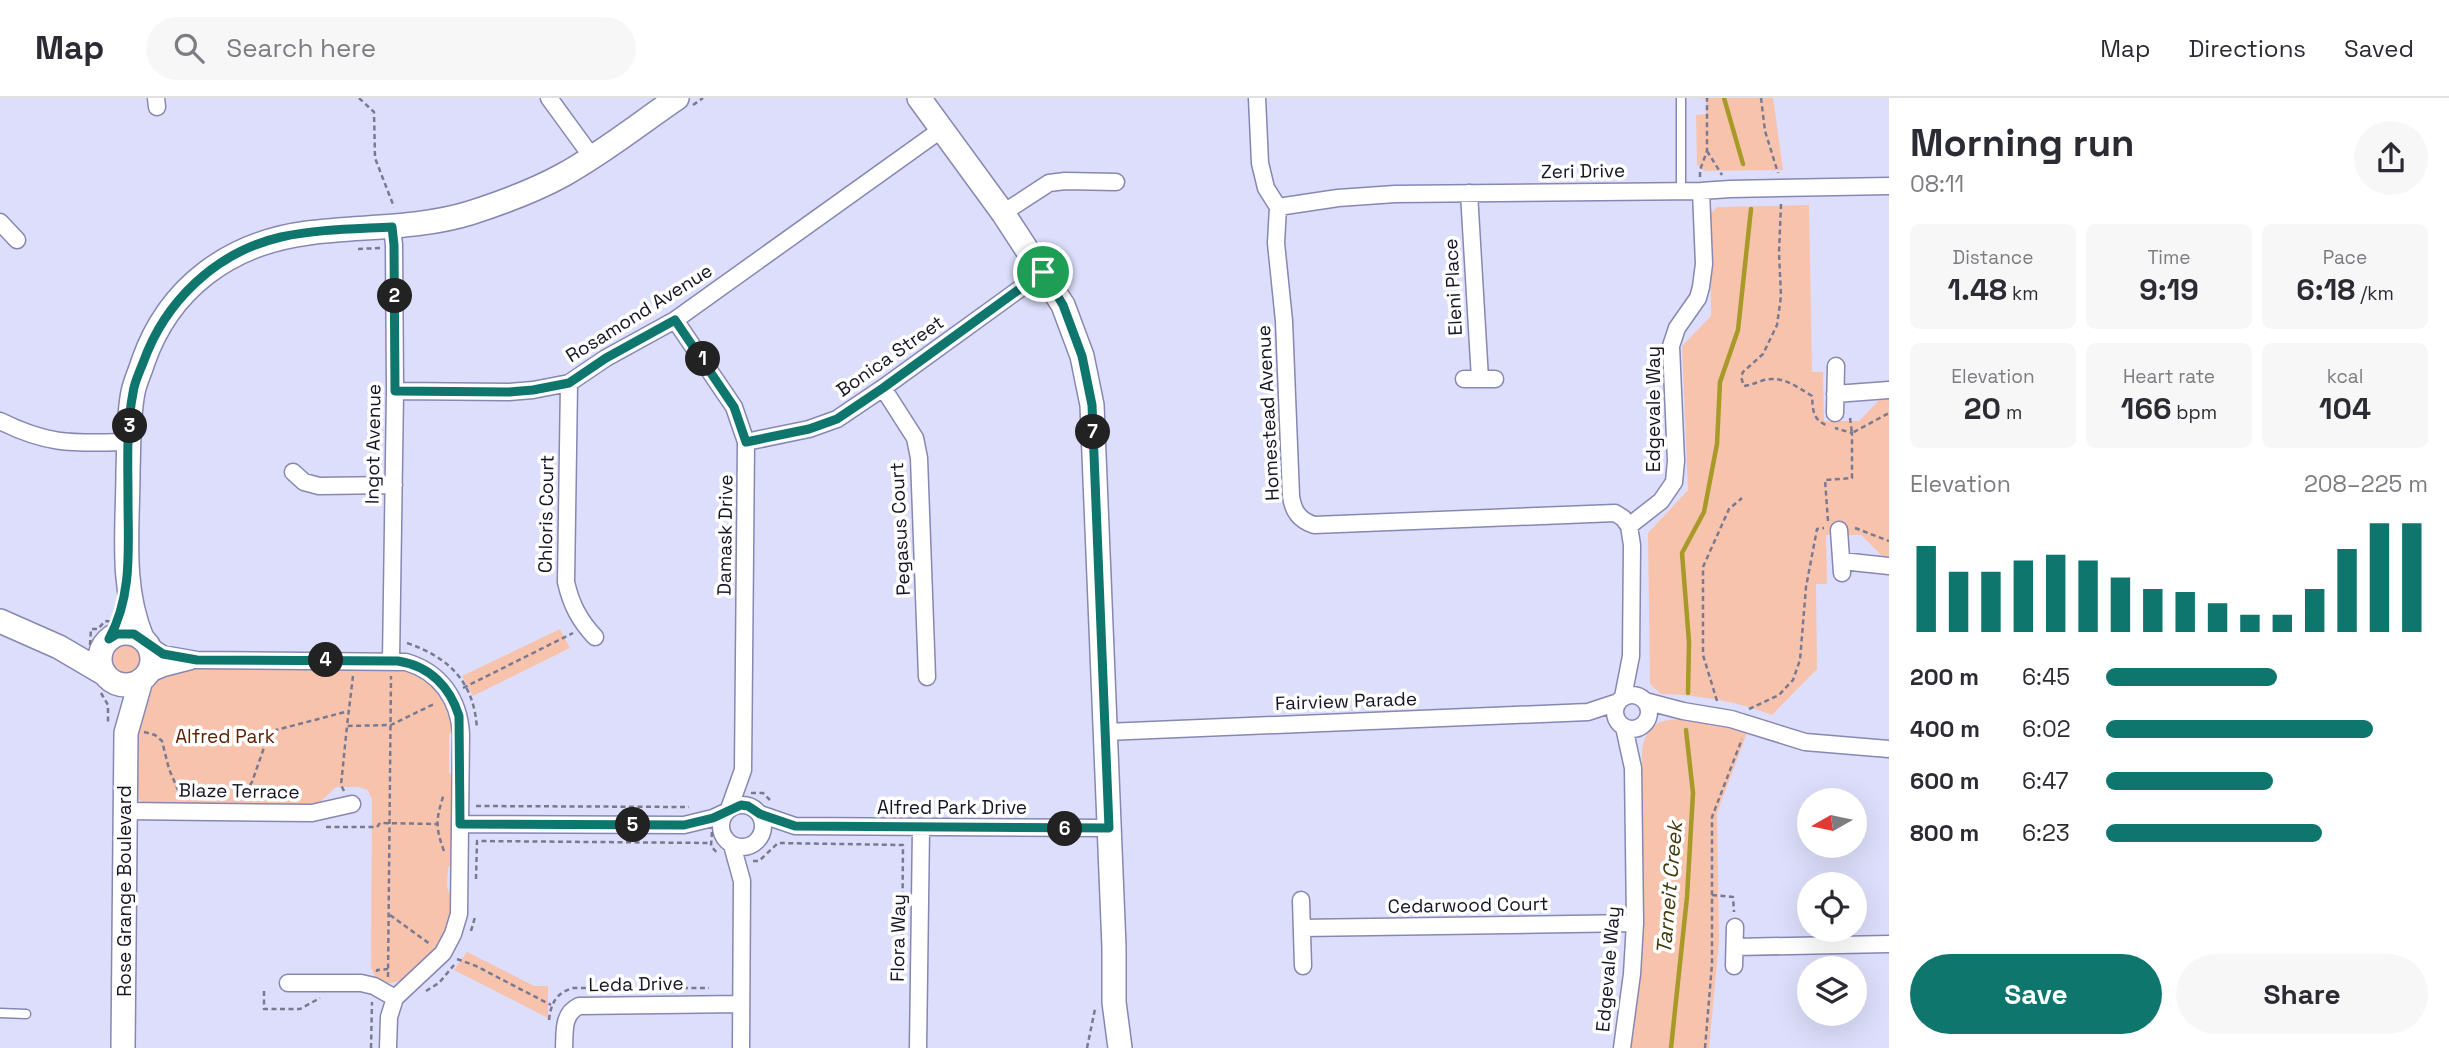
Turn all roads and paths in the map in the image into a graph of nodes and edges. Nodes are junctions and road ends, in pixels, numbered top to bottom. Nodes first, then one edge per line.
1 (359, 98) edge
2 (550, 98) edge
3 (703, 98) edge
4 (919, 98) edge
5 (1257, 98) edge
6 (1681, 98) edge
7 (1707, 98) edge
8 (1761, 98) edge
9 (681, 104) edge
10 (942, 129) junction
11 (1707, 151) junction
12 (592, 157) junction
13 (1116, 182) dead end
14 (1889, 186) edge
15 (1730, 188) junction
16 (1781, 188) junction
17 (1681, 191) junction
18 (1700, 191) junction
19 (1469, 193) junction
20 (1278, 207) junction
21 (1003, 213) junction
22 (0, 222) edge
23 (393, 227) junction
24 (18, 240) dead end
25 (355, 249) dead end
26 (1043, 272) junction
27 (675, 320) junction
28 (1836, 366) dead end
29 (1480, 379) dead end
30 (569, 383) junction
31 (883, 388) junction
32 (1889, 390) edge
33 (395, 391) junction
34 (1835, 394) junction
35 (1835, 413) dead end
36 (1889, 413) edge
37 (0, 421) edge
38 (1852, 433) junction
39 (129, 442) junction
40 (746, 442) junction
41 (293, 472) dead end
42 (394, 485) junction
43 (1742, 498) dead end
44 (1629, 526) junction
45 (1845, 529) joint
46 (1889, 541) edge
47 (1889, 566) edge
48 (127, 587) junction
49 (0, 621) edge
50 (590, 631) joint
51 (144, 641) junction
52 (1631, 656) junction
53 (103, 657) junction
54 (197, 660) junction
55 (391, 661) junction
56 (354, 675) dead end
57 (927, 677) dead end
58 (143, 678) junction
59 (455, 692) junction
60 (1620, 699) junction
61 (1643, 699) junction
62 (349, 711) junction
63 (1683, 711) junction
64 (1588, 712) junction
65 (1717, 715) junction
66 (1645, 723) junction
67 (1746, 724) junction
68 (391, 725) junction
69 (1622, 725) junction
70 (347, 726) junction
71 (126, 727) junction
72 (1106, 732) junction
73 (1889, 749) edge
74 (1633, 768) junction
75 (743, 770) junction
76 (181, 797) junction
77 (234, 798) dead end
78 (174, 799) dead end
79 (187, 799) dead end
80 (352, 804) joint
81 (125, 811) junction
82 (727, 811) junction
83 (757, 811) junction
84 (390, 824) junction
85 (437, 824) dead end
86 (460, 824) junction
87 (684, 825) junction
88 (795, 826) junction
89 (370, 827) dead end
90 (920, 828) junction
91 (1109, 828) junction
92 (757, 841) junction
93 (723, 842) junction
94 (749, 860) junction
95 (742, 881) junction
96 (476, 889) dead end
97 (1712, 895) junction
98 (1301, 900) dead end
99 (475, 911) dead end
100 (389, 914) junction
101 (1635, 923) junction
102 (1735, 927) joint
103 (1302, 928) junction
104 (471, 933) dead end
105 (1889, 944) edge
106 (1735, 947) junction
107 (463, 951) dead end
108 (451, 956) junction
109 (1303, 966) dead end
110 (1734, 966) dead end
111 (902, 967) dead end
112 (288, 983) dead end
113 (264, 991) dead end
114 (423, 993) dead end
115 (391, 996) junction
116 (324, 997) dead end
117 (741, 1004) junction
118 (551, 1005) dead end
119 (1105, 1005) junction
120 (0, 1013) edge
121 (26, 1014) dead end
122 (123, 1048) edge
123 (388, 1048) edge
124 (564, 1048) edge
125 (741, 1048) edge
126 (918, 1048) edge
127 (1087, 1048) edge
128 (1106, 1048) edge
129 (1120, 1048) edge
130 (1622, 1048) edge
131 (1705, 1048) edge

1 - 23 path
2 - 12 street
3 - 9 path
4 - 10 street
5 - 20 street, Homestead Avenue
6 - 17 lane
7 - 11 path
8 - 16 path
9 - 12 street
10 - 21 street
10 - 27 street, Rosamond Avenue
11 - 15 path
11 - 18 path
12 - 23 street
13 - 21 street
14 - 16 street, Zeri Drive
15 - 16 street, Zeri Drive
15 - 18 street, Zeri Drive
16 - 38 path
17 - 18 street, Zeri Drive
17 - 19 street, Zeri Drive
18 - 44 street, Edgevale Way
19 - 20 street, Zeri Drive
19 - 29 street, Eleni Place
20 - 44 street, Homestead Avenue
21 - 26 street
22 - 24 street
23 - 25 path
23 - 33 street, Ingot Avenue
23 - 39 street
26 - 31 street, Bonica Street
26 - 72 street
27 - 30 street, Rosamond Avenue
27 - 40 street, Damask Drive
28 - 34 street
30 - 33 street, Rosamond Avenue
30 - 50 street, Chloris Court
31 - 40 street, Bonica Street
31 - 57 street, Pegasus Court
32 - 34 street
33 - 42 street, Ingot Avenue
34 - 35 street
36 - 38 path
37 - 39 street
38 - 67 path
39 - 48 street
40 - 75 street, Damask Drive
41 - 42 street
42 - 55 street, Ingot Avenue
43 - 65 path
44 - 52 street
45 - 46 path
45 - 47 street
48 - 51 street
48 - 53 street
49 - 53 street
50 - 59 path
51 - 53 street
51 - 54 street
51 - 58 street
52 - 60 street
52 - 61 street
53 - 53 path
53 - 58 street
53 - 71 street, Rose Grange Boulevard
53 - 71 path
54 - 55 street
54 - 58 street
55 - 59 street
55 - 68 path
56 - 62 path
58 - 71 street, Rose Grange Boulevard
59 - 68 path
59 - 86 street
60 - 61 street
60 - 64 street, Fairview Parade
60 - 69 street
61 - 63 street
61 - 66 street
62 - 70 path
62 - 77 path
63 - 65 street
63 - 66 street
64 - 69 street, Fairview Parade
64 - 72 street, Fairview Parade
65 - 67 street
66 - 69 street
66 - 74 street, Edgevale Way
67 - 73 street
67 - 97 path
68 - 70 path
68 - 84 path
69 - 74 street, Edgevale Way
70 - 80 path
71 - 76 path
71 - 81 street, Rose Grange Boulevard
72 - 91 street
74 - 101 street, Edgevale Way
75 - 82 street, Damask Drive
75 - 83 street, Damask Drive
76 - 78 path
76 - 79 path
80 - 81 street, Blaze Terrace
81 - 122 street, Rose Grange Boulevard
82 - 83 street
82 - 87 street
82 - 93 street
83 - 88 street, Alfred Park Drive
83 - 92 street
84 - 85 path
84 - 89 path
84 - 100 path
86 - 87 street
86 - 108 street
87 - 93 street
88 - 90 street, Alfred Park Drive
88 - 92 street, Alfred Park Drive
90 - 91 street, Alfred Park Drive
90 - 126 street, Flora Way
91 - 119 street
92 - 93 street
92 - 94 street
93 - 95 street
93 - 96 path
94 - 95 street
94 - 111 path
95 - 117 street
97 - 102 path
97 - 131 path
98 - 103 street
99 - 104 path
100 - 108 path
100 - 115 path
101 - 103 street, Cedarwood Court
101 - 130 street, Edgevale Way
102 - 106 street
103 - 109 street
105 - 106 street
106 - 110 street
107 - 108 path
108 - 114 path
108 - 115 street
108 - 118 path
112 - 115 street
113 - 116 path
115 - 123 street
117 - 124 street, Leda Drive
117 - 125 street
119 - 127 path
119 - 128 street
119 - 129 street
120 - 121 lane

